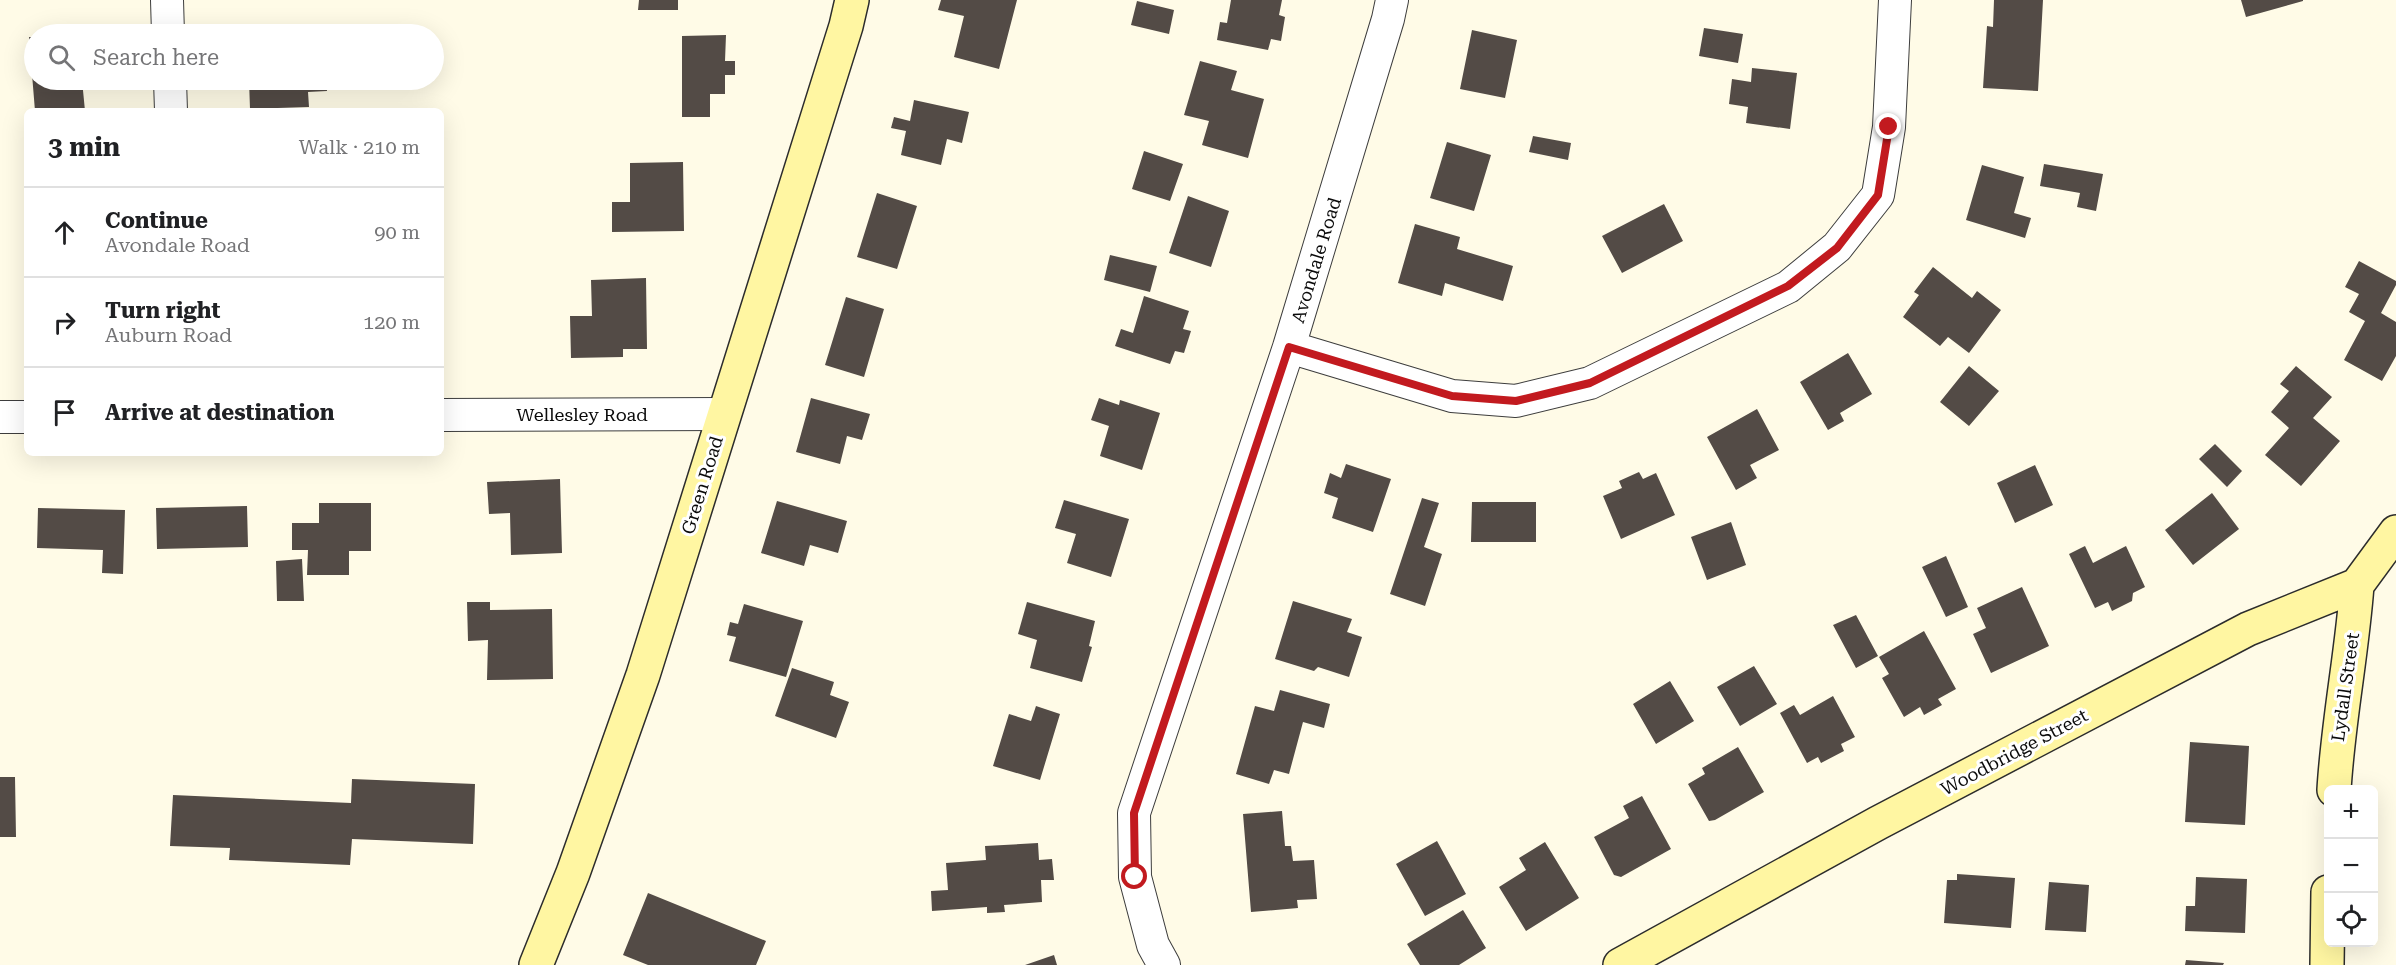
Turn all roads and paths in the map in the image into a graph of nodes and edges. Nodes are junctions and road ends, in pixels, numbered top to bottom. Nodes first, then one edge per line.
1 (167, 0) edge
2 (852, 0) edge
3 (1392, 0) edge
4 (1895, 0) edge
5 (168, 24) edge
6 (170, 90) edge
7 (171, 108) edge
8 (1289, 347) junction
9 (724, 414) junction
10 (444, 415) edge
11 (0, 417) edge
12 (24, 417) edge
13 (2396, 532) edge
14 (2357, 585) junction
15 (2334, 785) edge
16 (2328, 893) edge
17 (536, 965) edge
18 (1164, 965) edge
19 (1620, 965) edge
20 (2327, 965) edge

1 - 5 street
2 - 9 street, Green Road
3 - 8 street, Avondale Road
4 - 8 street
6 - 7 street
8 - 18 street, Avondale Road
9 - 10 street, Wellesley Road
9 - 17 street, Green Road
11 - 12 street
13 - 14 street
14 - 15 street, Lydall Street
14 - 19 street, Woodbridge Street
16 - 20 street

